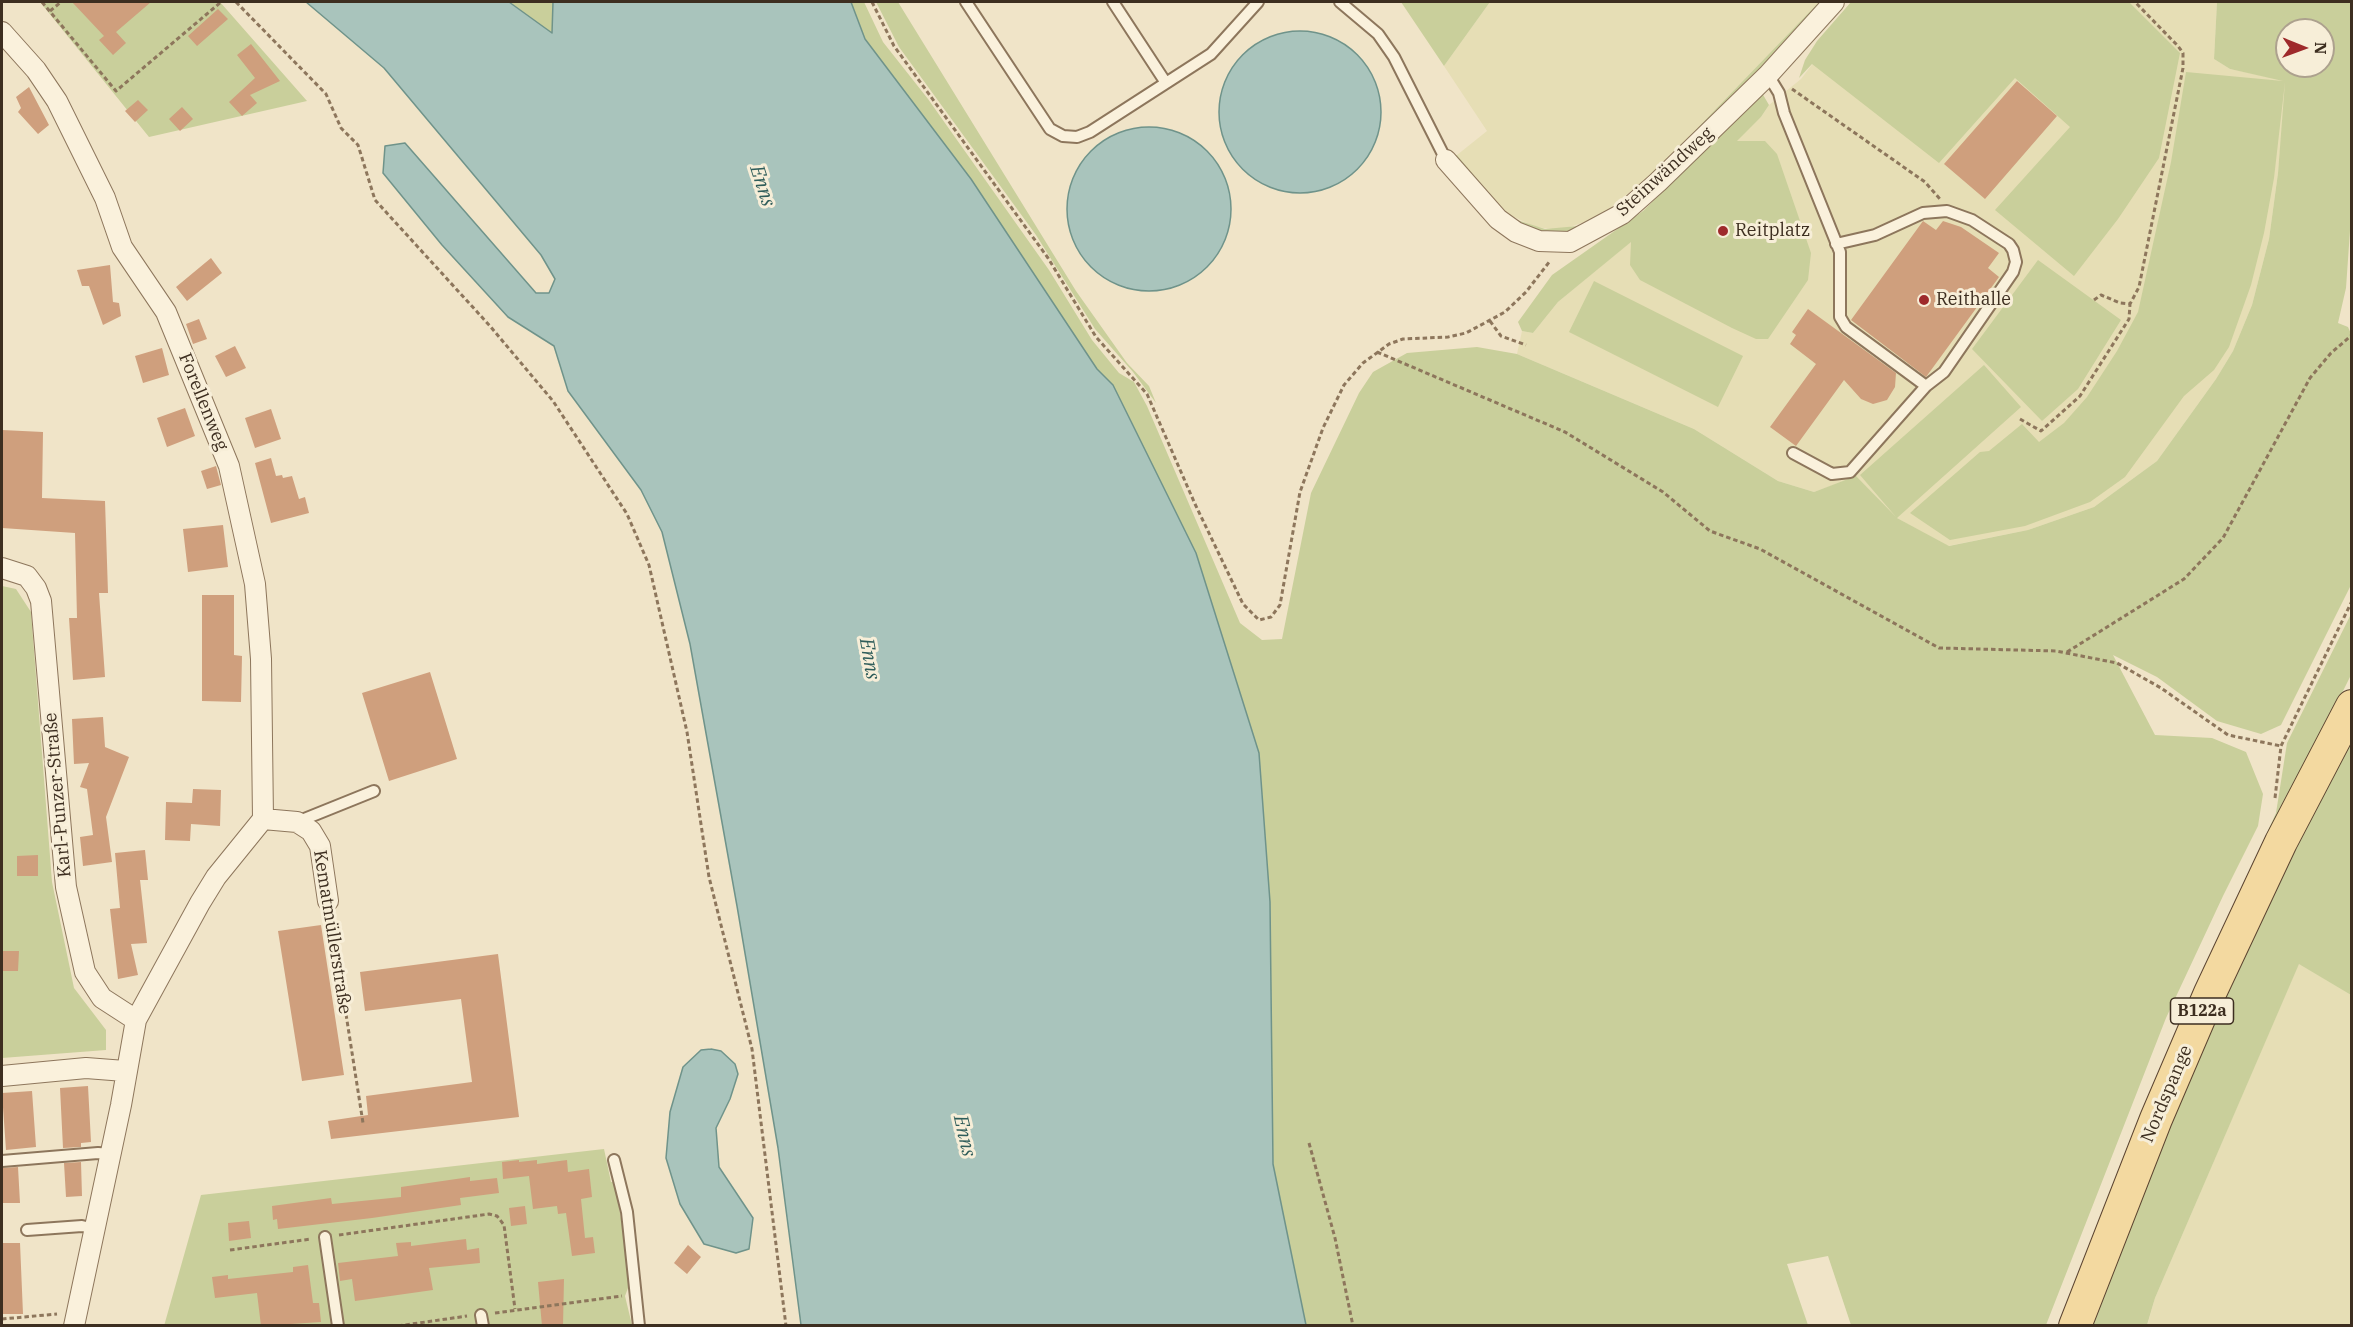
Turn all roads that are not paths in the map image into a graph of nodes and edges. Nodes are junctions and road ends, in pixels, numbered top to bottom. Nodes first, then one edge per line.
1 (966, 2) edge
2 (1113, 2) edge
3 (1258, 2) edge
4 (1340, 2) edge
5 (1834, 2) edge
6 (2, 32) edge
7 (1771, 79) junction
8 (1166, 83) junction
9 (1446, 160) joint
10 (1836, 244) junction
11 (1926, 386) junction
12 (1793, 453) dead end
13 (2, 568) edge
14 (2352, 706) edge
15 (374, 791) dead end
16 (263, 819) junction
17 (297, 822) junction
18 (328, 901) road end
19 (136, 1020) junction
20 (125, 1071) junction
21 (2, 1076) edge
22 (111, 1154) junction
23 (614, 1160) dead end
24 (2, 1161) edge
25 (95, 1228) junction
26 (27, 1230) dead end
27 (325, 1237) road end
28 (75, 1319) edge
29 (338, 1326) edge
30 (639, 1326) edge
31 (2075, 1326) edge

1 - 8 lane
2 - 8 lane
3 - 8 lane
4 - 9 lane
5 - 7 street, Steinwändweg
6 - 16 street, Forellenweg
7 - 9 street, Steinwändweg
7 - 10 lane
10 - 11 lane
10 - 11 lane
11 - 12 lane
13 - 19 street, Karl-Punzer-Straße
14 - 31 main road, Nordspange / B122a
15 - 17 lane
16 - 17 street
16 - 19 street
17 - 18 street, Kematmüllerstraße
19 - 20 street
20 - 21 street
20 - 22 street
22 - 24 lane
22 - 25 street
23 - 30 lane
25 - 26 lane
25 - 28 street
27 - 29 lane

